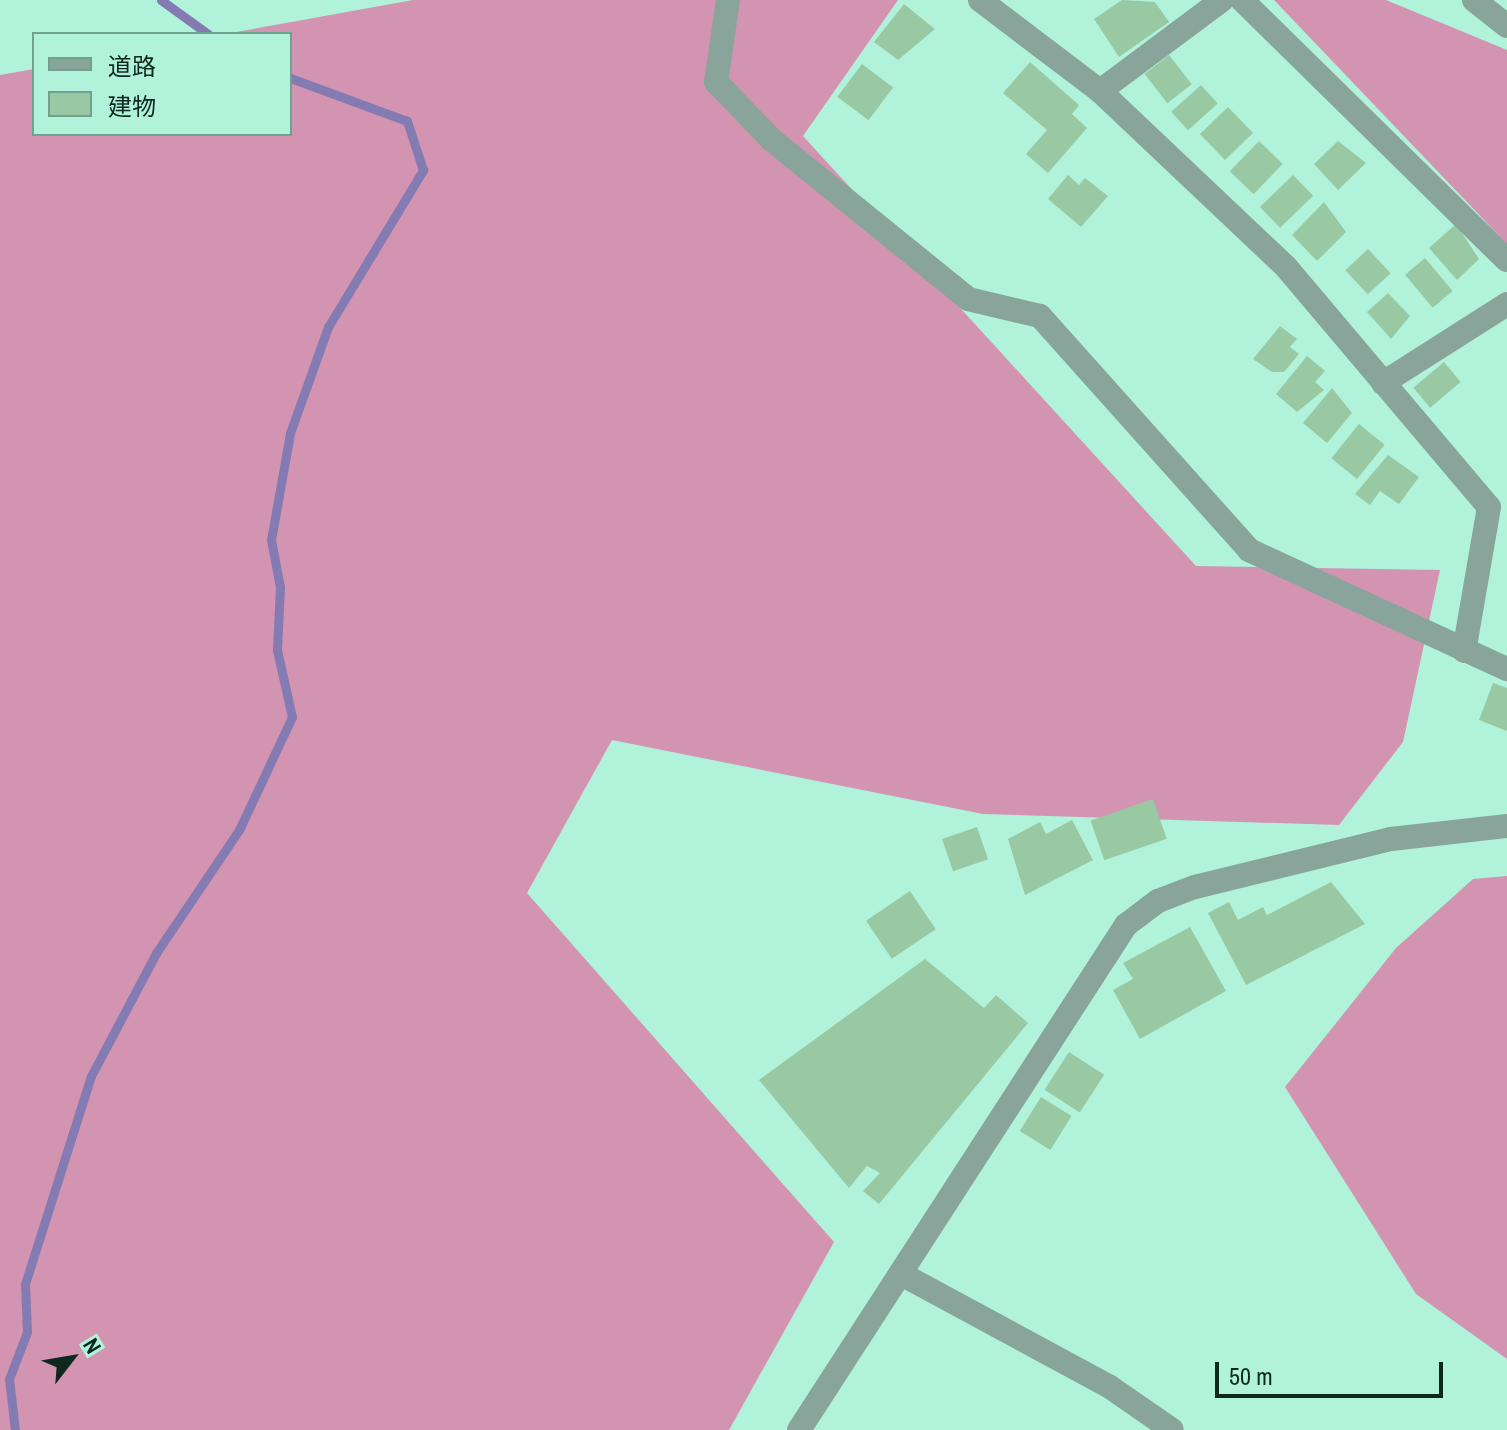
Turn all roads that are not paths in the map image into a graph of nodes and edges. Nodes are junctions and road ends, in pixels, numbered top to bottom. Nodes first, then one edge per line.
1 (728, 0) edge
2 (980, 0) edge
3 (1222, 0) edge
4 (1242, 0) edge
5 (1474, 0) edge
6 (1507, 26) edge
7 (1100, 91) junction
8 (1507, 260) edge
9 (1507, 304) edge
10 (1383, 383) junction
11 (1464, 651) junction
12 (1507, 669) edge
13 (1507, 826) edge
14 (903, 1275) junction
15 (799, 1430) edge
16 (1172, 1430) edge

1 - 11 street
2 - 7 street
3 - 7 street
4 - 8 street
5 - 6 street
7 - 10 street
9 - 10 street
10 - 11 street
11 - 12 street
13 - 14 street
14 - 15 street
14 - 16 street

